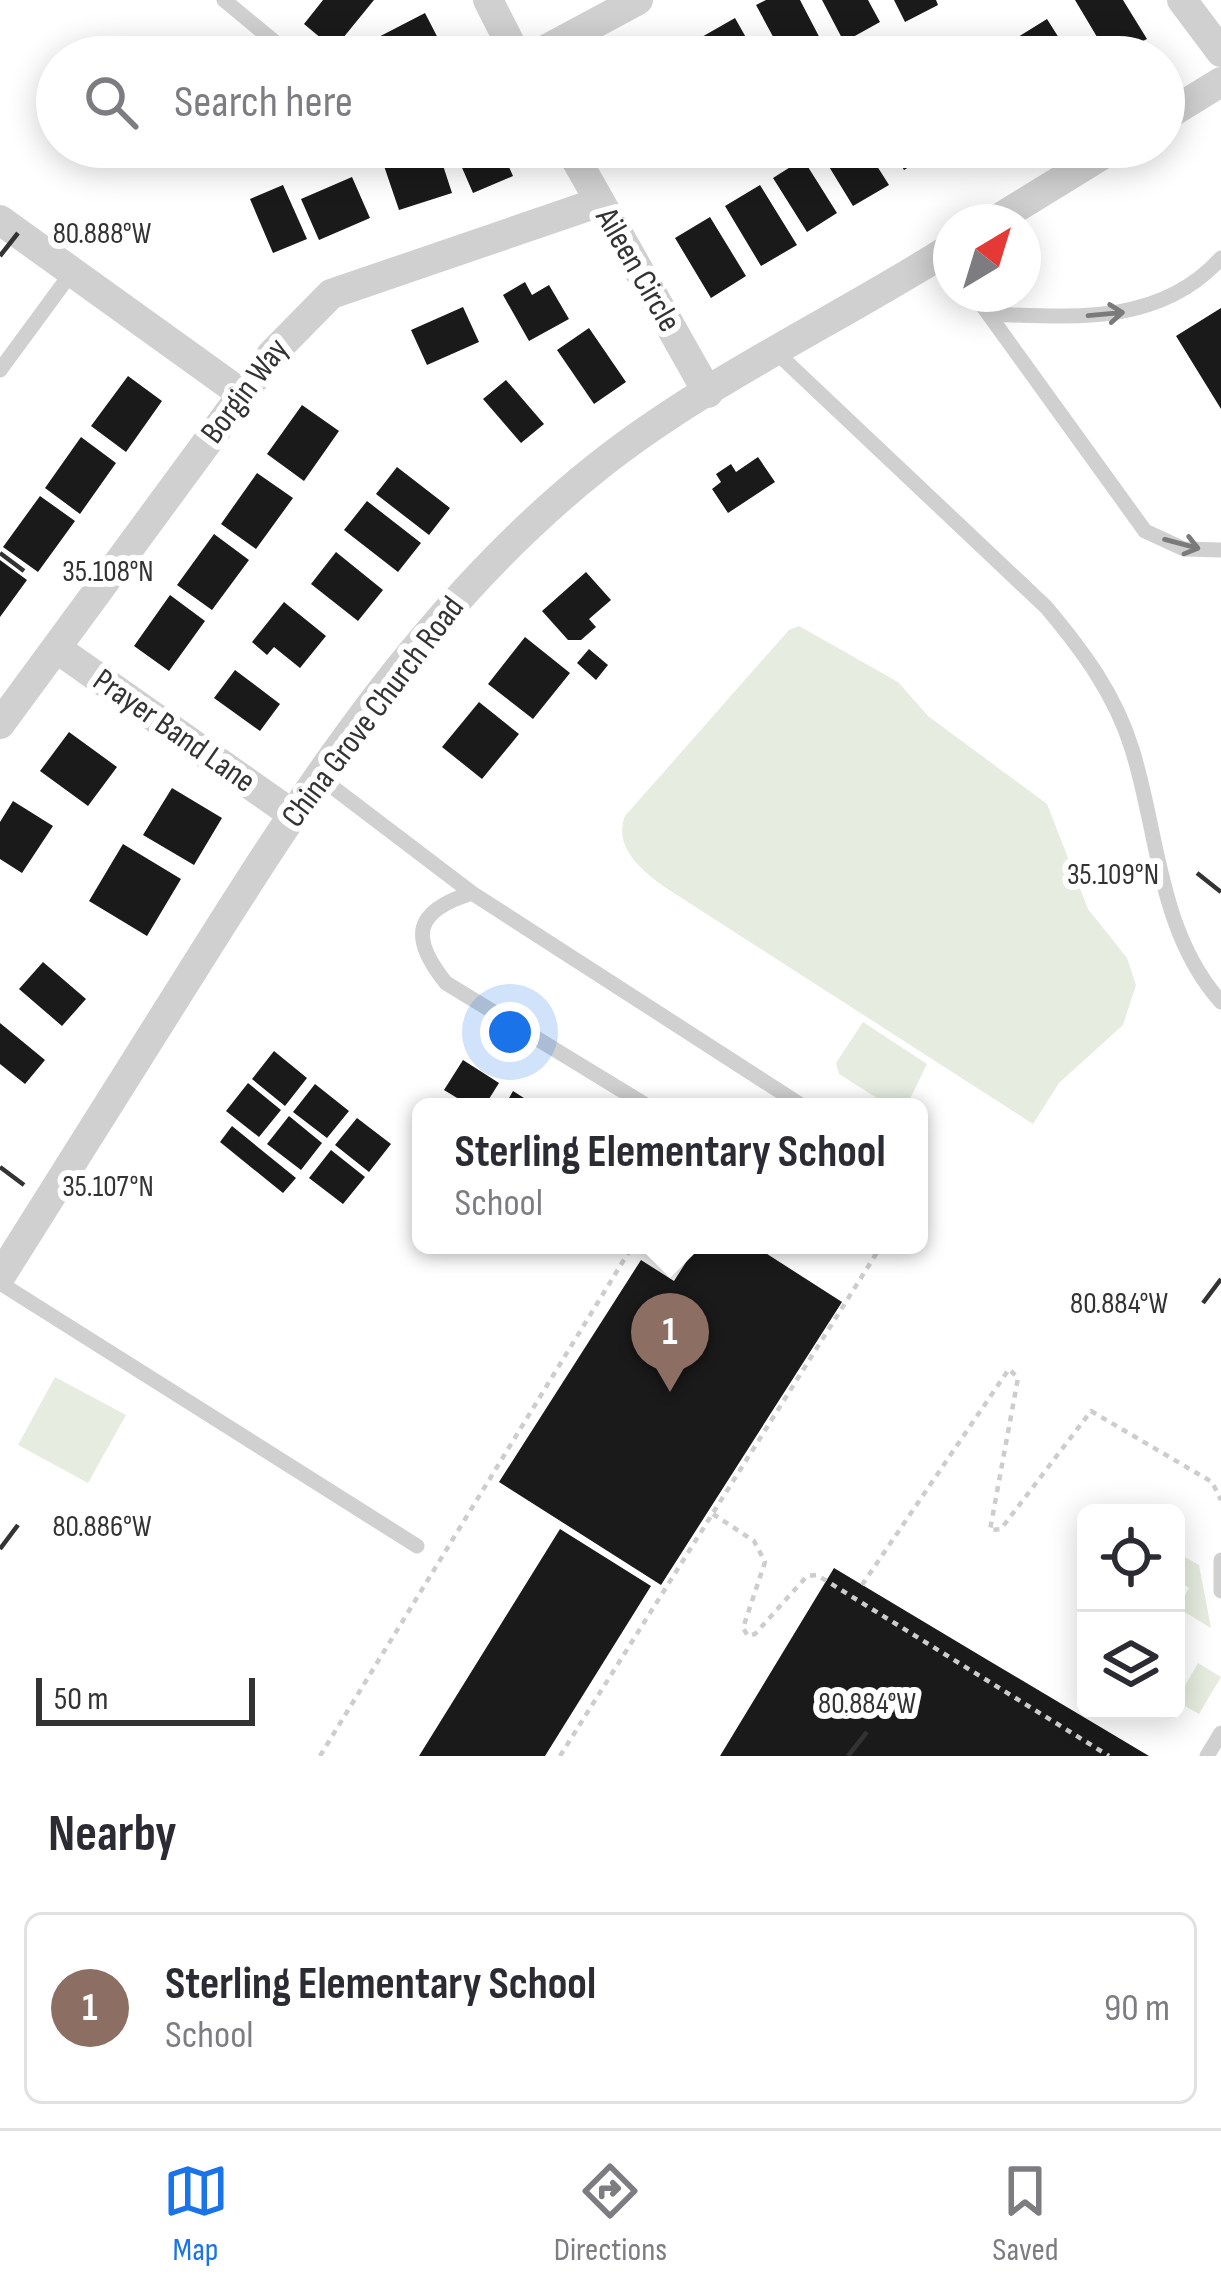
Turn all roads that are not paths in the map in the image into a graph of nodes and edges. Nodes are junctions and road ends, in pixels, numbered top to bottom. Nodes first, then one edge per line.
1 (224, 0) edge
2 (488, 0) edge
3 (638, 0) edge
4 (1182, 0) edge
5 (268, 36) edge
6 (507, 36) edge
7 (571, 36) edge
8 (1221, 52) edge
9 (1221, 82) edge
10 (1185, 104) edge
11 (580, 168) edge
12 (1081, 168) edge
13 (600, 202) junction
14 (1022, 204) edge
15 (0, 220) edge
16 (1221, 258) edge
17 (933, 263) edge
18 (72, 272) junction
19 (989, 314) joint
20 (777, 352) junction
21 (0, 370) edge
22 (708, 393) junction
23 (242, 394) junction
24 (1221, 550) edge
25 (56, 648) junction
26 (0, 724) edge
27 (318, 776) junction
28 (292, 814) junction
29 (472, 893) junction
30 (1221, 1002) edge
31 (634, 1098) edge
32 (790, 1098) edge
33 (0, 1280) edge
34 (417, 1546) dead end
35 (1221, 1560) edge
36 (1221, 1591) edge
37 (1221, 1733) edge
38 (1207, 1756) edge

1 - 5 lane
2 - 6 street
3 - 7 street
4 - 8 street
9 - 10 street
11 - 13 street, Aileen Circle
12 - 14 street
13 - 22 street, Aileen Circle
13 - 23 street, Borgin Way
15 - 18 street
19 -> 16 lane
17 - 20 street, China Grove Church Road
18 - 21 lane
18 - 23 street
19 -> 24 lane
20 - 22 street, China Grove Church Road
20 - 30 lane
22 - 27 street, China Grove Church Road
23 - 25 street, Borgin Way
25 - 26 street, Borgin Way
25 - 28 street, Prayer Band Lane
27 - 28 street, China Grove Church Road
27 - 29 lane
28 - 33 street, China Grove Church Road
29 - 31 lane
29 - 32 lane
33 - 34 lane
35 - 36 lane
37 - 38 lane

